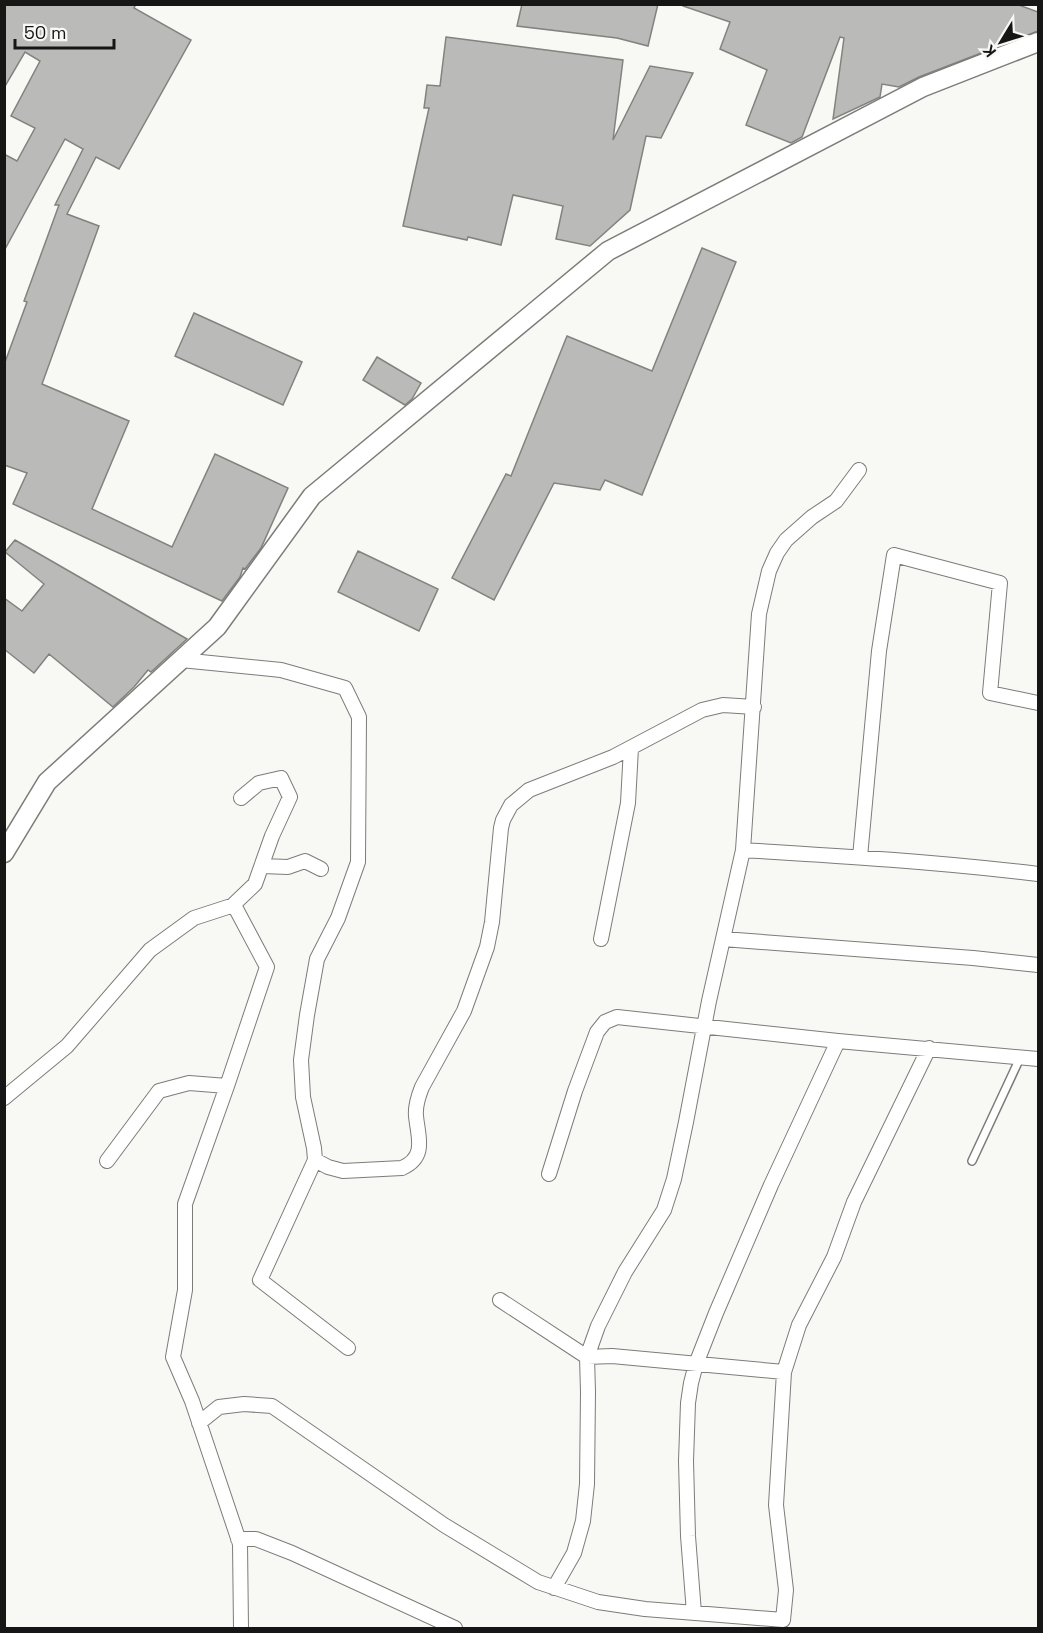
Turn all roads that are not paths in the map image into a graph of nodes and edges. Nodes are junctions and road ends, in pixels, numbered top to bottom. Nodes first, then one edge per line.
1 (1038, 42) edge
2 (859, 470) dead end
3 (181, 660) junction
4 (1038, 703) edge
5 (754, 707) junction
6 (630, 748) junction
7 (241, 798) dead end
8 (743, 850) junction
9 (4, 853) edge
10 (860, 857) junction
11 (262, 866) junction
12 (321, 869) dead end
13 (1038, 874) edge
14 (233, 905) junction
15 (601, 939) dead end
16 (723, 939) junction
17 (1038, 965) edge
18 (704, 1027) junction
19 (838, 1041) junction
20 (929, 1048) junction
21 (1021, 1057) junction
22 (1038, 1059) edge
23 (227, 1086) junction
24 (4, 1098) edge
25 (315, 1160) junction
26 (107, 1161) dead end
27 (972, 1161) dead end
28 (549, 1174) dead end
29 (500, 1300) dead end
30 (348, 1348) dead end
31 (587, 1357) junction
32 (696, 1364) junction
33 (784, 1372) junction
34 (199, 1423) junction
35 (238, 1539) junction
36 (554, 1588) junction
37 (694, 1613) junction
38 (242, 1629) edge
39 (456, 1629) edge

1 - 3 street
2 - 5 street
3 - 9 street
3 - 25 street
4 - 10 street
5 - 6 street
5 - 8 street
6 - 15 street
6 - 25 street
7 - 11 street
8 - 10 street
8 - 16 street
10 - 13 street
11 - 12 street
11 - 14 street
14 - 23 street
14 - 24 street
16 - 17 street
16 - 18 street
18 - 19 street
18 - 28 street
18 - 31 street
19 - 20 street
19 - 32 street
20 - 21 street
20 - 33 street
21 - 22 street
21 - 27 lane
23 - 26 street
23 - 34 street
25 - 30 street
29 - 31 street
31 - 32 street
31 - 36 street
32 - 33 street
32 - 37 street
33 - 37 street
34 - 35 street
34 - 36 street
35 - 38 street
35 - 39 street
36 - 37 street

